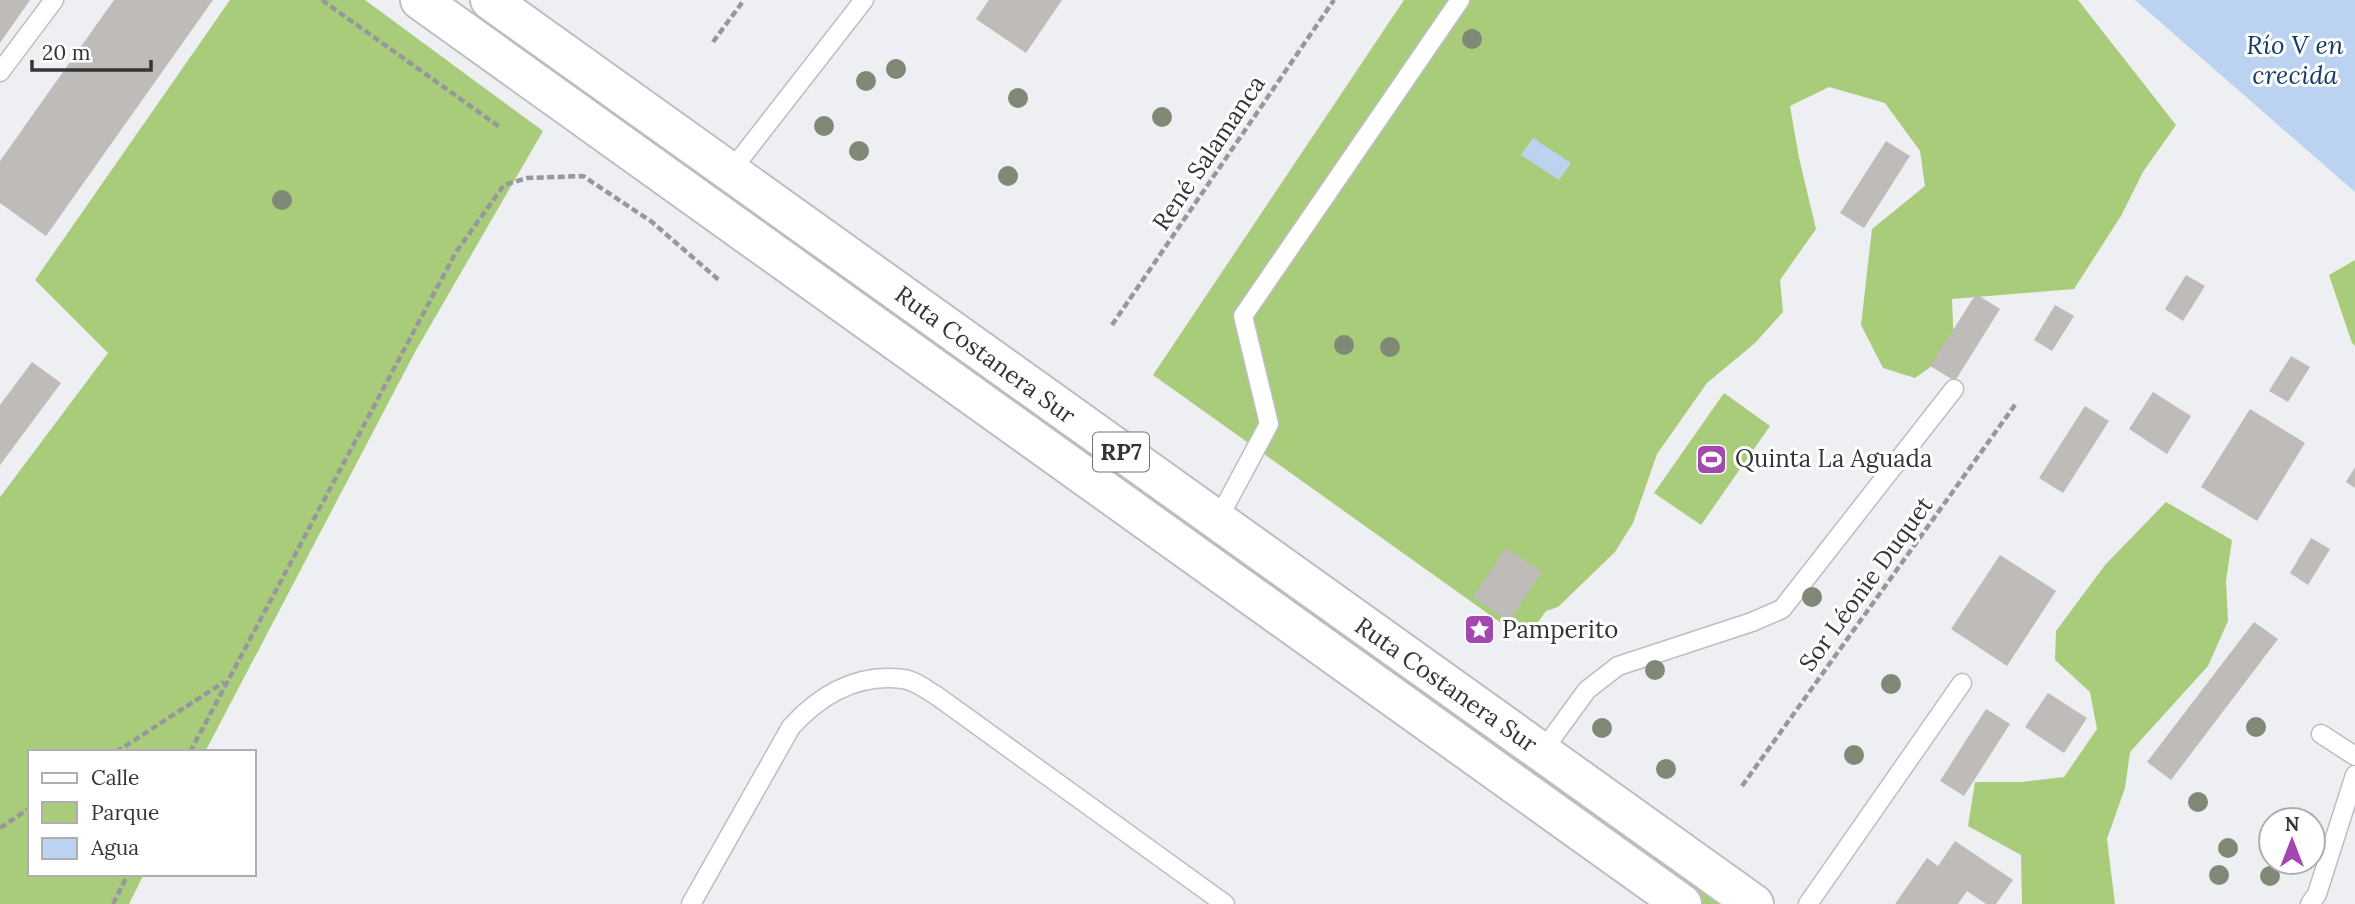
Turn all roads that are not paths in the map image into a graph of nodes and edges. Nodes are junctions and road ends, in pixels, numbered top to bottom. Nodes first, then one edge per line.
1 (54, 0) edge
2 (420, 0) edge
3 (490, 0) edge
4 (864, 0) edge
5 (1460, 0) edge
6 (0, 72) edge
7 (730, 172) junction
8 (1954, 389) dead end
9 (1217, 521) junction
10 (1962, 683) dead end
11 (2321, 734) dead end
12 (1541, 753) junction
13 (2355, 756) edge
14 (2355, 775) edge
15 (691, 904) edge
16 (1225, 904) edge
17 (1682, 904) edge
18 (1754, 904) edge
19 (1808, 904) edge
20 (2310, 904) edge

1 - 6 lane
2 - 17 main road, Ruta Costanera Sur / RP7
3 - 7 main road, Ruta Costanera Sur / RP7
4 - 7 lane
5 - 9 lane
7 - 9 main road, Ruta Costanera Sur / RP7
8 - 12 lane
9 - 12 main road, Ruta Costanera Sur / RP7
10 - 19 lane
11 - 13 lane
12 - 18 main road, Ruta Costanera Sur / RP7
14 - 20 lane
15 - 16 lane

